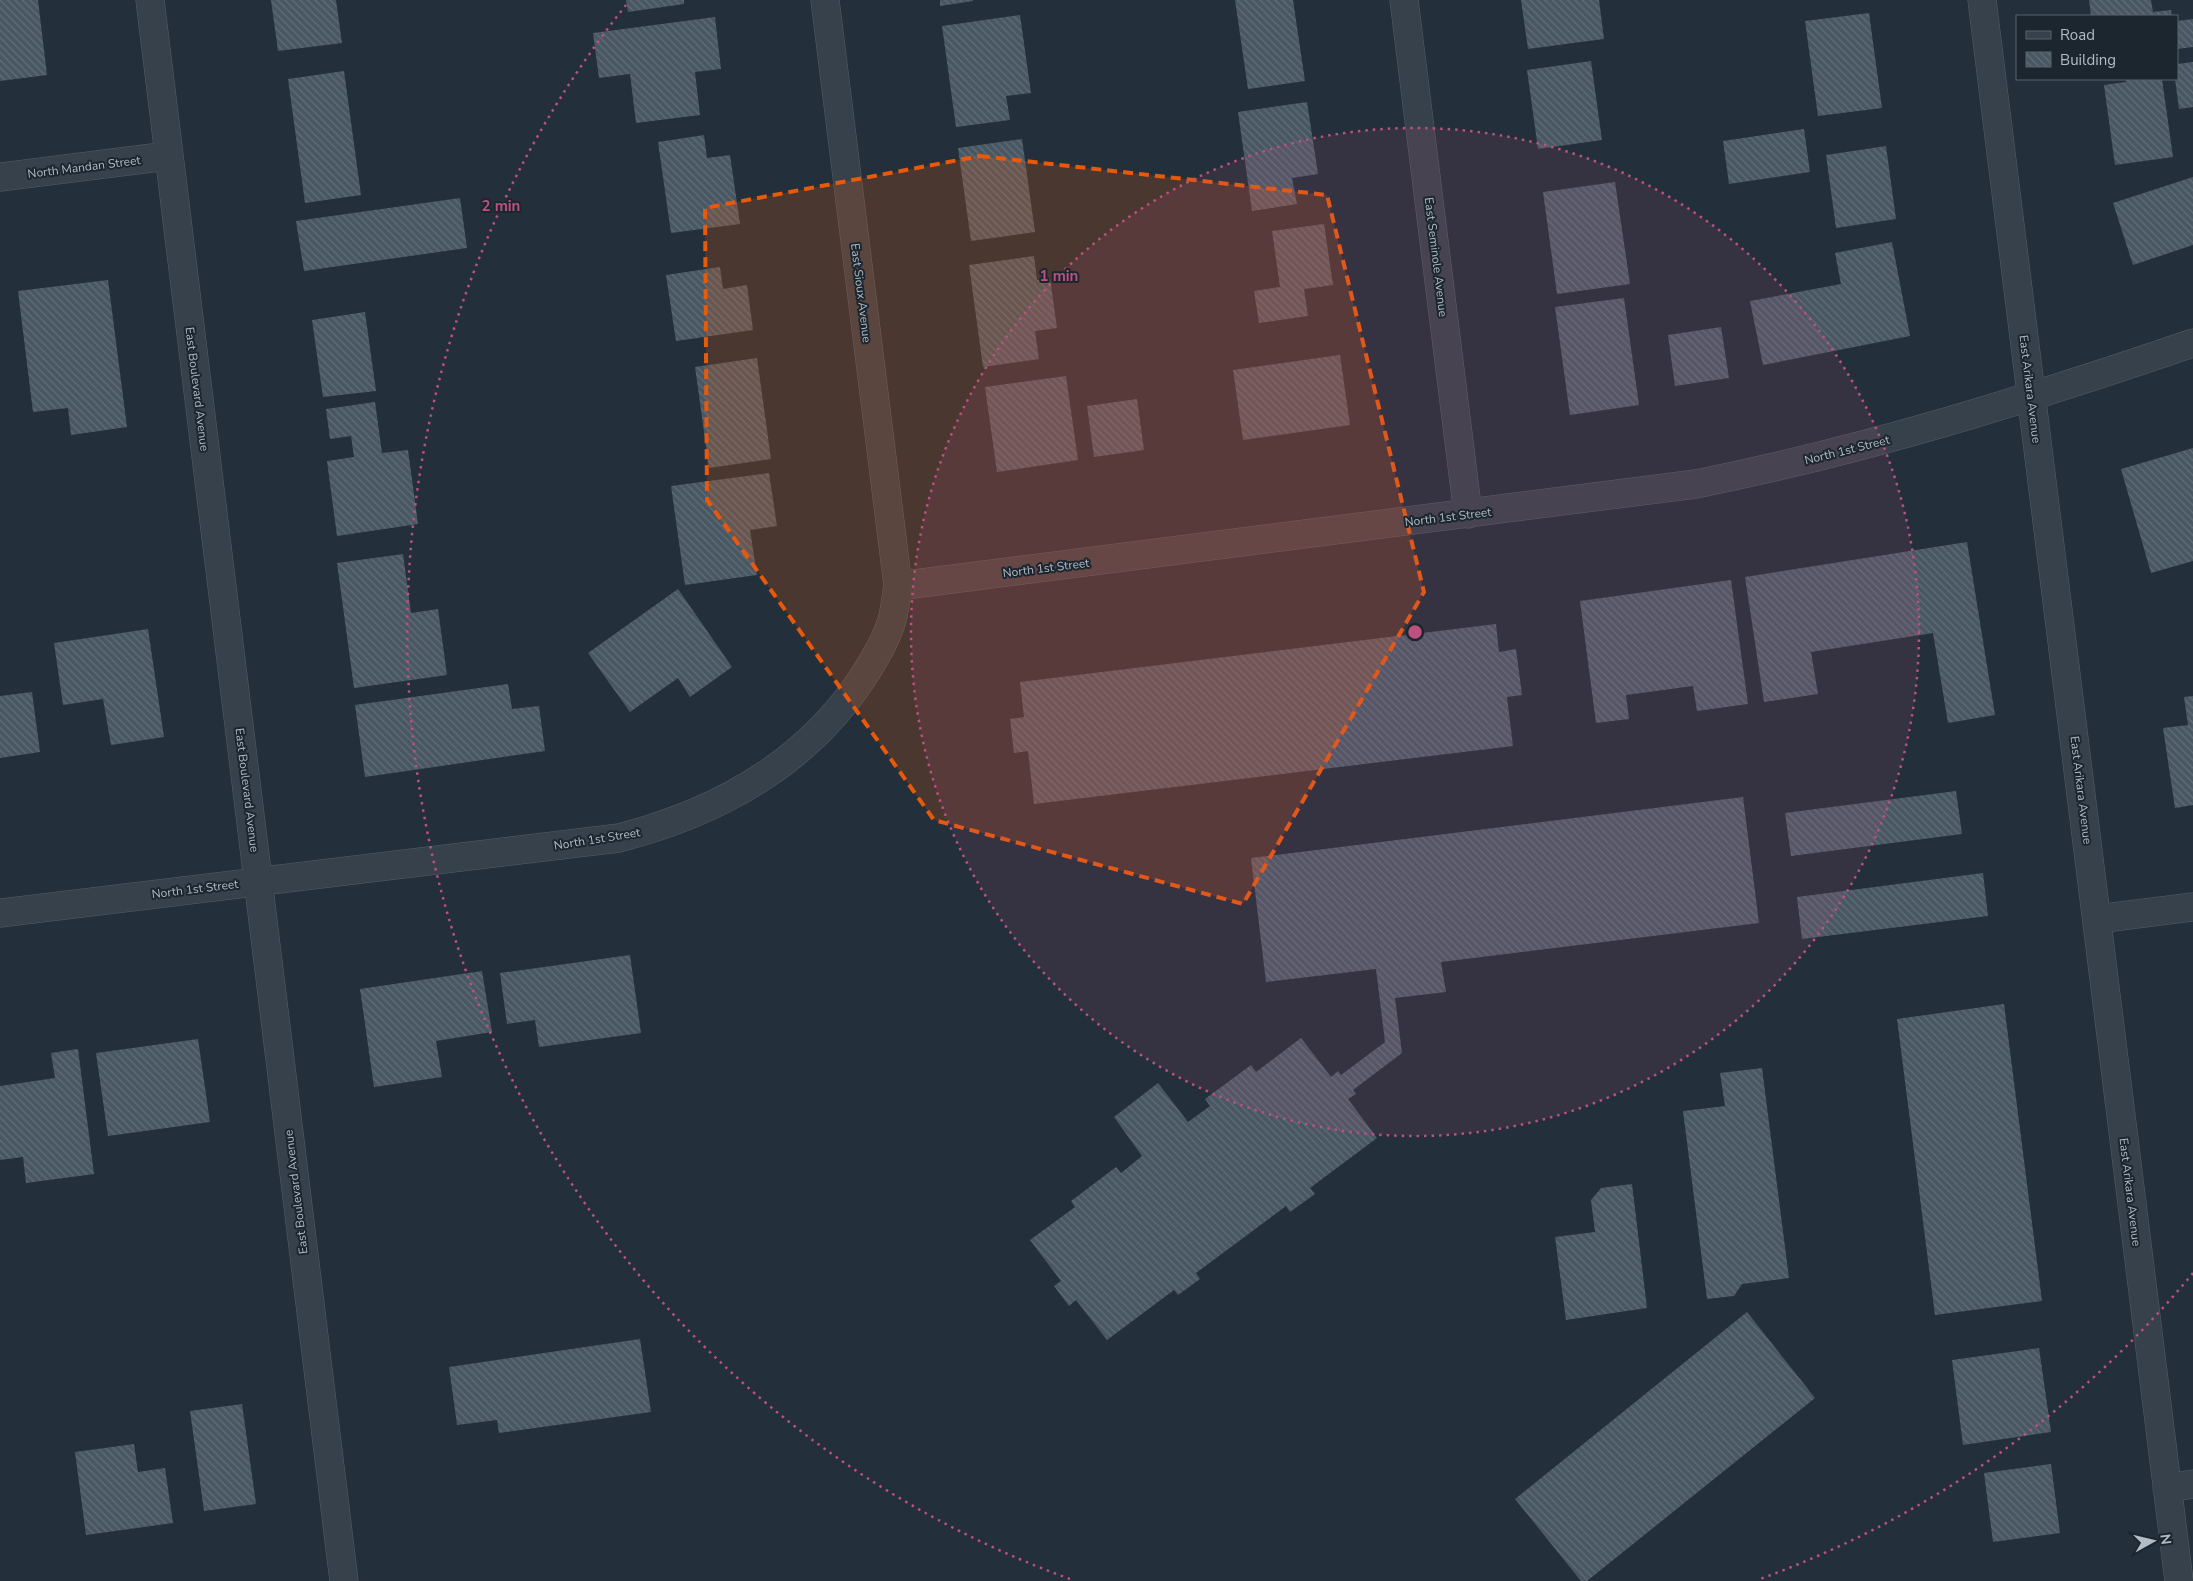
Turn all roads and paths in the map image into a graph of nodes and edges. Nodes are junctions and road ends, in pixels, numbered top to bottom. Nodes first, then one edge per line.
1 (150, 0) edge
2 (825, 0) edge
3 (1404, 0) edge
4 (1982, 0) edge
5 (168, 156) junction
6 (0, 177) edge
7 (2193, 343) edge
8 (2031, 398) junction
9 (1468, 514) junction
10 (898, 586) junction
11 (258, 881) junction
12 (2193, 907) edge
13 (0, 913) edge
14 (2097, 920) junction
15 (2180, 1486) edge
16 (344, 1581) edge
17 (2179, 1581) edge

1 - 5 street, East Boulevard Avenue
2 - 10 street, East Sioux Avenue
3 - 9 street, East Seminole Avenue
4 - 8 street, East Arikara Avenue
5 - 6 street, North Mandan Street
5 - 11 street, East Boulevard Avenue
7 - 8 street, North 1st Street
8 - 9 street, North 1st Street
8 - 14 street, East Arikara Avenue
9 - 10 street, North 1st Street
10 - 11 street, North 1st Street
11 - 13 street, North 1st Street
11 - 16 street, East Boulevard Avenue
12 - 14 street
14 - 15 street, East Arikara Avenue
15 - 17 street, East Arikara Avenue

